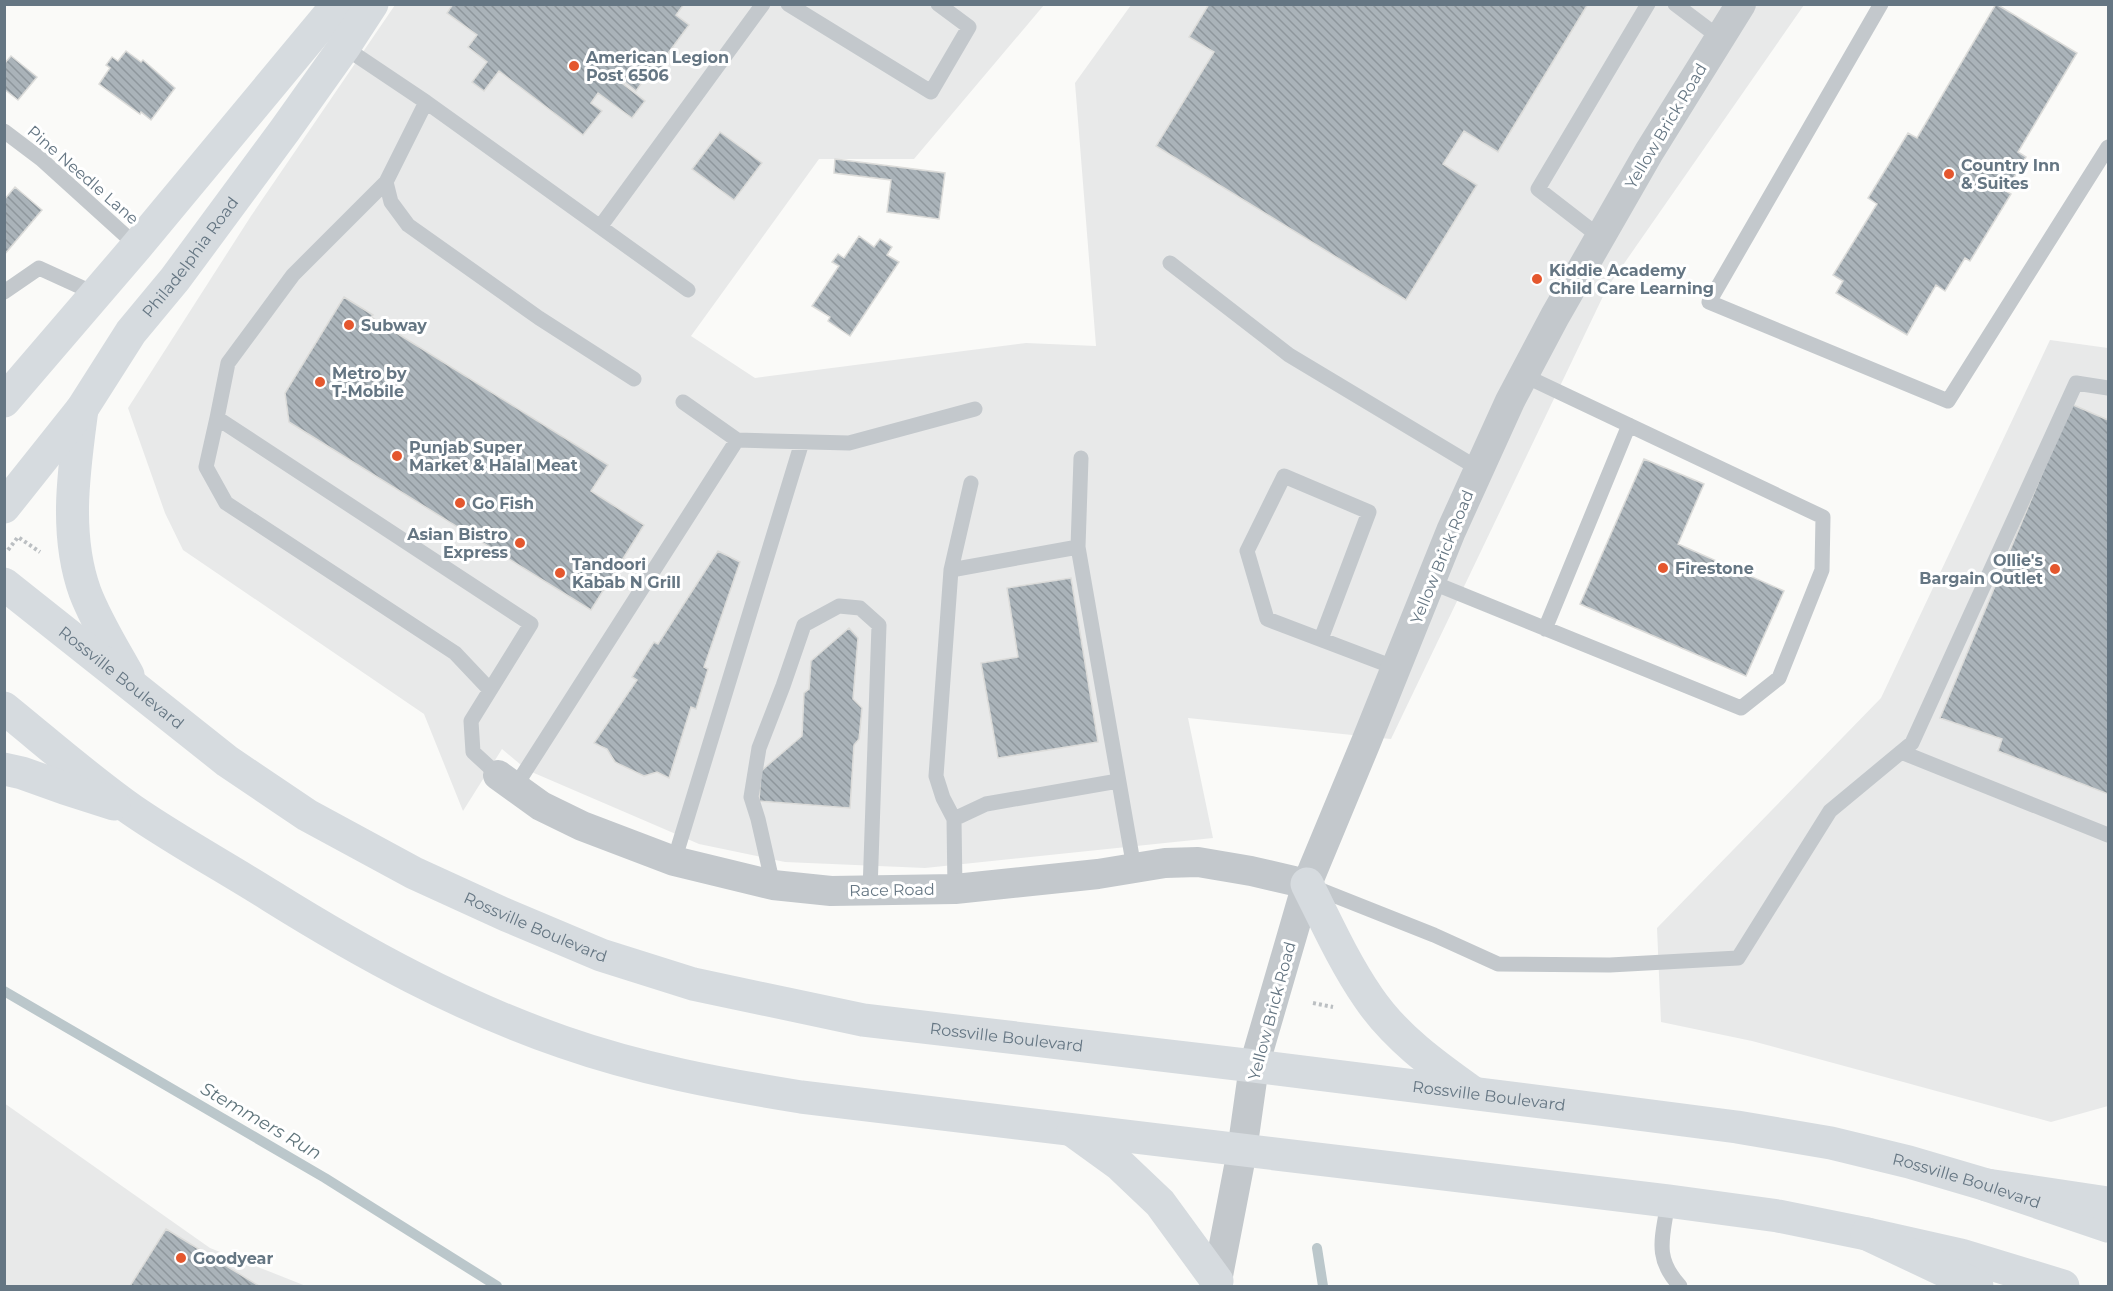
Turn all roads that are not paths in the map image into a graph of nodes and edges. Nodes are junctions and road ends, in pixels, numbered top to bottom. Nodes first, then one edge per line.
1 (338, 4) edge
2 (372, 4) edge
3 (763, 4) edge
4 (788, 4) edge
5 (939, 4) edge
6 (1648, 4) edge
7 (1675, 4) edge
8 (1741, 4) edge
9 (1881, 4) edge
10 (1720, 38) junction
11 (344, 48) junction
12 (426, 102) junction
13 (4, 131) edge
14 (2109, 147) edge
15 (386, 183) junction
16 (600, 227) junction
17 (1600, 237) junction
18 (137, 246) junction
19 (1170, 263) dead end
20 (688, 290) dead end
21 (4, 292) edge
22 (86, 306) junction
23 (4, 366) edge
24 (1523, 375) junction
25 (634, 379) dead end
26 (2109, 388) edge
27 (4, 401) edge
28 (683, 402) dead end
29 (82, 409) junction
30 (975, 409) dead end
31 (217, 418) junction
32 (1629, 425) junction
33 (737, 440) junction
34 (802, 442) junction
35 (1081, 458) dead end
36 (1479, 469) junction
37 (971, 483) dead end
38 (4, 507) edge
39 (1078, 548) junction
40 (951, 570) junction
41 (1431, 582) junction
42 (4, 584) edge
43 (1545, 628) junction
44 (1321, 639) junction
45 (1396, 668) junction
46 (135, 687) junction
47 (490, 690) junction
48 (4, 708) edge
49 (1901, 752) junction
50 (4, 769) edge
51 (506, 781) junction
52 (1118, 781) junction
53 (132, 809) junction
54 (954, 819) junction
55 (2109, 835) edge
56 (674, 861) junction
57 (1134, 868) junction
58 (1307, 884) junction
59 (773, 885) junction
60 (955, 889) junction
61 (870, 891) junction
62 (1254, 1066) junction
63 (1476, 1095) junction
64 (1072, 1130) junction
65 (1242, 1151) junction
66 (1988, 1185) junction
67 (1668, 1201) junction
68 (2109, 1203) edge
69 (2109, 1226) edge
70 (1867, 1234) junction
71 (1217, 1284) edge
72 (1680, 1287) edge
73 (1977, 1287) edge
74 (2063, 1287) edge

1 - 18 main road
2 - 11 main road, Philadelphia Road
3 - 16 lane
4 - 5 lane
6 - 17 lane
7 - 10 lane
8 - 10 street, Yellow Brick Road
9 - 14 lane
10 - 17 street, Yellow Brick Road
11 - 12 lane
11 - 29 main road, Philadelphia Road
12 - 15 lane
12 - 16 lane
13 - 18 lane, Pine Needle Lane
15 - 25 lane
15 - 31 lane
16 - 20 lane
17 - 24 street, Yellow Brick Road
18 - 22 main road
19 - 36 lane
21 - 22 lane
22 - 23 main road
22 - 27 main road
24 - 32 lane
24 - 36 street, Yellow Brick Road
26 - 49 lane
28 - 33 lane
29 - 38 main road, Philadelphia Road
29 - 46 main road
30 - 34 lane
31 - 47 lane
31 - 47 lane
32 - 43 lane
32 - 43 lane
33 - 34 lane
33 - 51 lane
34 - 56 lane
35 - 39 lane
36 - 41 street, Yellow Brick Road
37 - 40 lane
39 - 40 lane
39 - 52 lane
40 - 54 lane
41 - 43 lane
41 - 45 street, Yellow Brick Road
42 - 46 main road, Rossville Boulevard
44 - 44 lane
44 - 45 lane
45 - 58 street, Yellow Brick Road
46 - 62 main road, Rossville Boulevard
47 - 51 lane
48 - 53 main road
49 - 55 lane
49 - 58 lane
50 - 53 main road
51 - 56 street, Race Road
52 - 54 lane
52 - 57 lane
53 - 64 main road
54 - 60 lane
56 - 59 street, Race Road
57 - 58 street, Race Road
57 - 60 street, Race Road
58 - 62 street, Yellow Brick Road
58 - 63 main road
59 - 61 street, Race Road
59 - 61 lane
60 - 61 street, Race Road
62 - 63 main road, Rossville Boulevard
62 - 65 street, Yellow Brick Road
63 - 66 main road, Rossville Boulevard
64 - 65 main road
64 - 71 main road
65 - 67 main road
65 - 71 street, Yellow Brick Road
66 - 68 main road
66 - 69 main road, Rossville Boulevard
67 - 70 main road
67 - 72 lane
70 - 73 main road
70 - 74 main road

